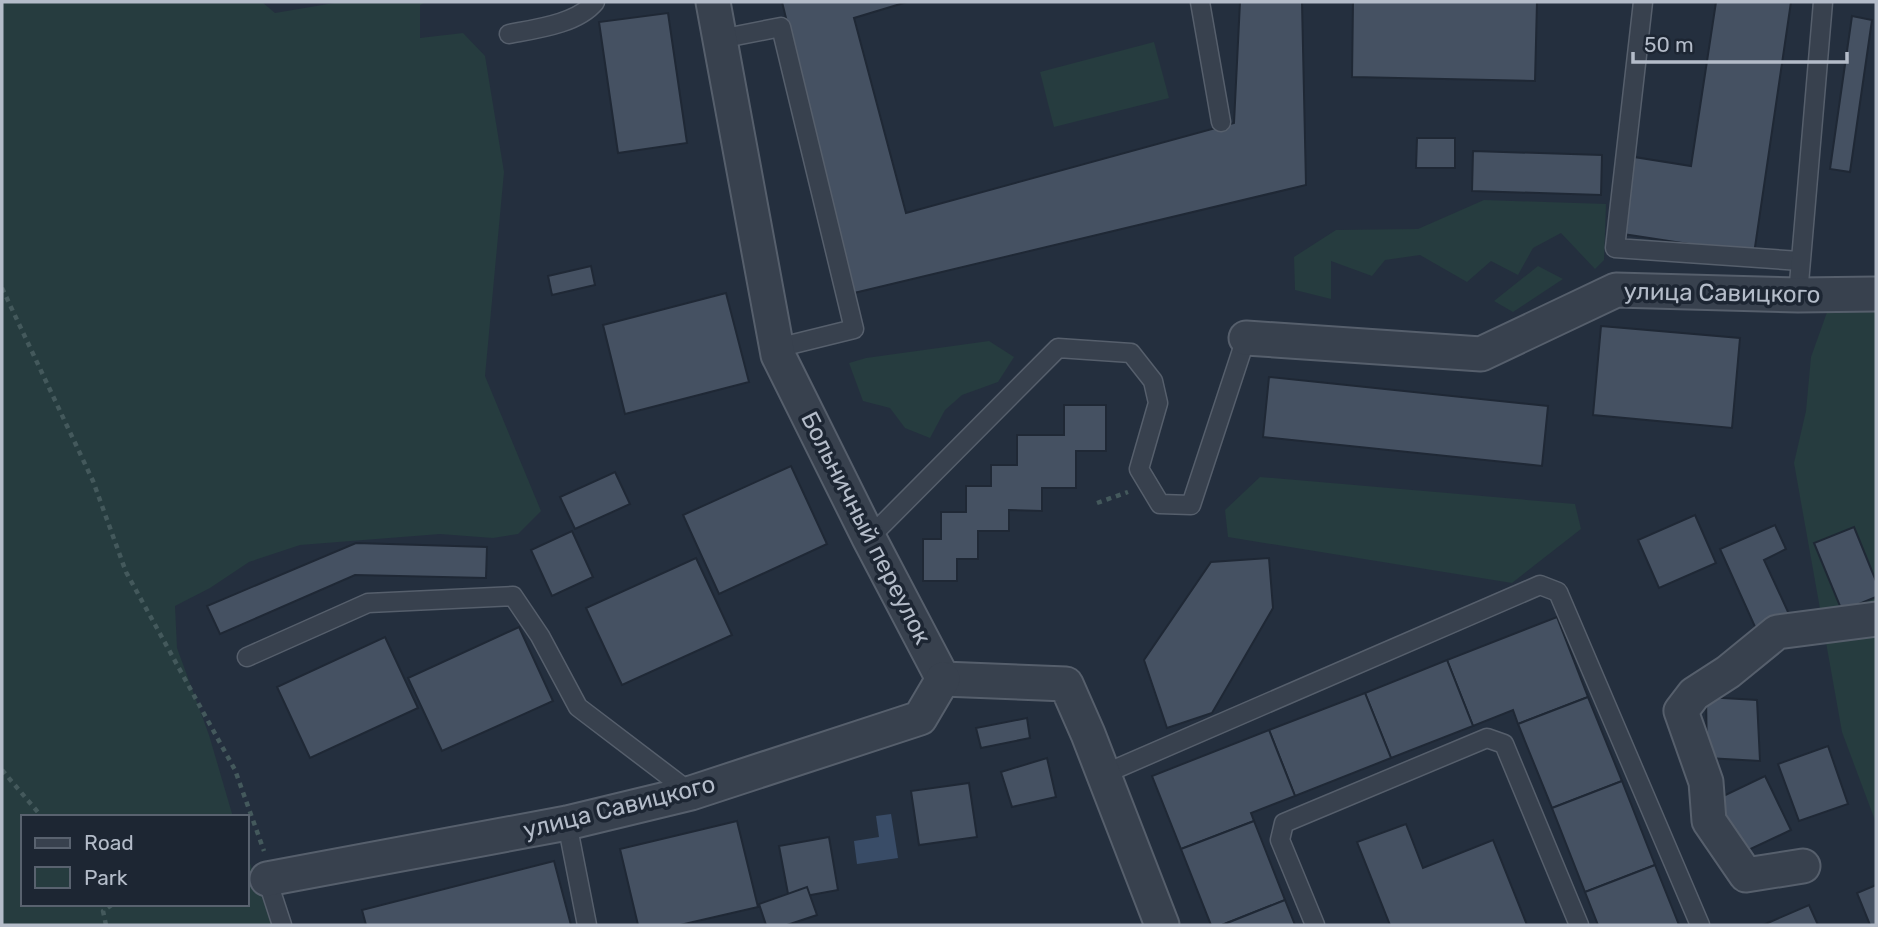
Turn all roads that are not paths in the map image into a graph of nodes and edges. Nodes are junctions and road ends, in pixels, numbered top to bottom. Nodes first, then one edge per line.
1 (595, 2) edge
2 (713, 2) edge
3 (1200, 2) edge
4 (1643, 2) edge
5 (1824, 2) edge
6 (509, 34) dead end
7 (720, 39) junction
8 (1221, 122) dead end
9 (1800, 261) junction
10 (1876, 294) edge
11 (1798, 295) junction
12 (1246, 338) joint
13 (777, 348) junction
14 (869, 538) junction
15 (1876, 619) edge
16 (247, 657) dead end
17 (943, 680) junction
18 (1104, 774) junction
19 (691, 793) junction
20 (567, 823) junction
21 (1803, 866) dead end
22 (270, 878) joint
23 (282, 925) edge
24 (587, 925) edge
25 (1162, 925) edge
26 (1315, 925) edge
27 (1579, 925) edge
28 (1700, 925) edge

1 - 6 lane
2 - 7 street, Больничный переулок
3 - 8 lane
4 - 9 lane
5 - 9 lane
7 - 13 street, Больничный переулок
7 - 13 lane
9 - 11 lane
10 - 11 street, улица Савицкого
11 - 12 street, улица Савицкого
12 - 14 lane
13 - 14 street, Больничный переулок
14 - 17 street, Больничный переулок
15 - 21 street
16 - 19 lane
17 - 18 street
17 - 19 street, улица Савицкого
18 - 25 street
18 - 28 lane
19 - 20 street, улица Савицкого
20 - 22 street, улица Савицкого
20 - 24 lane
22 - 23 lane
26 - 27 lane

